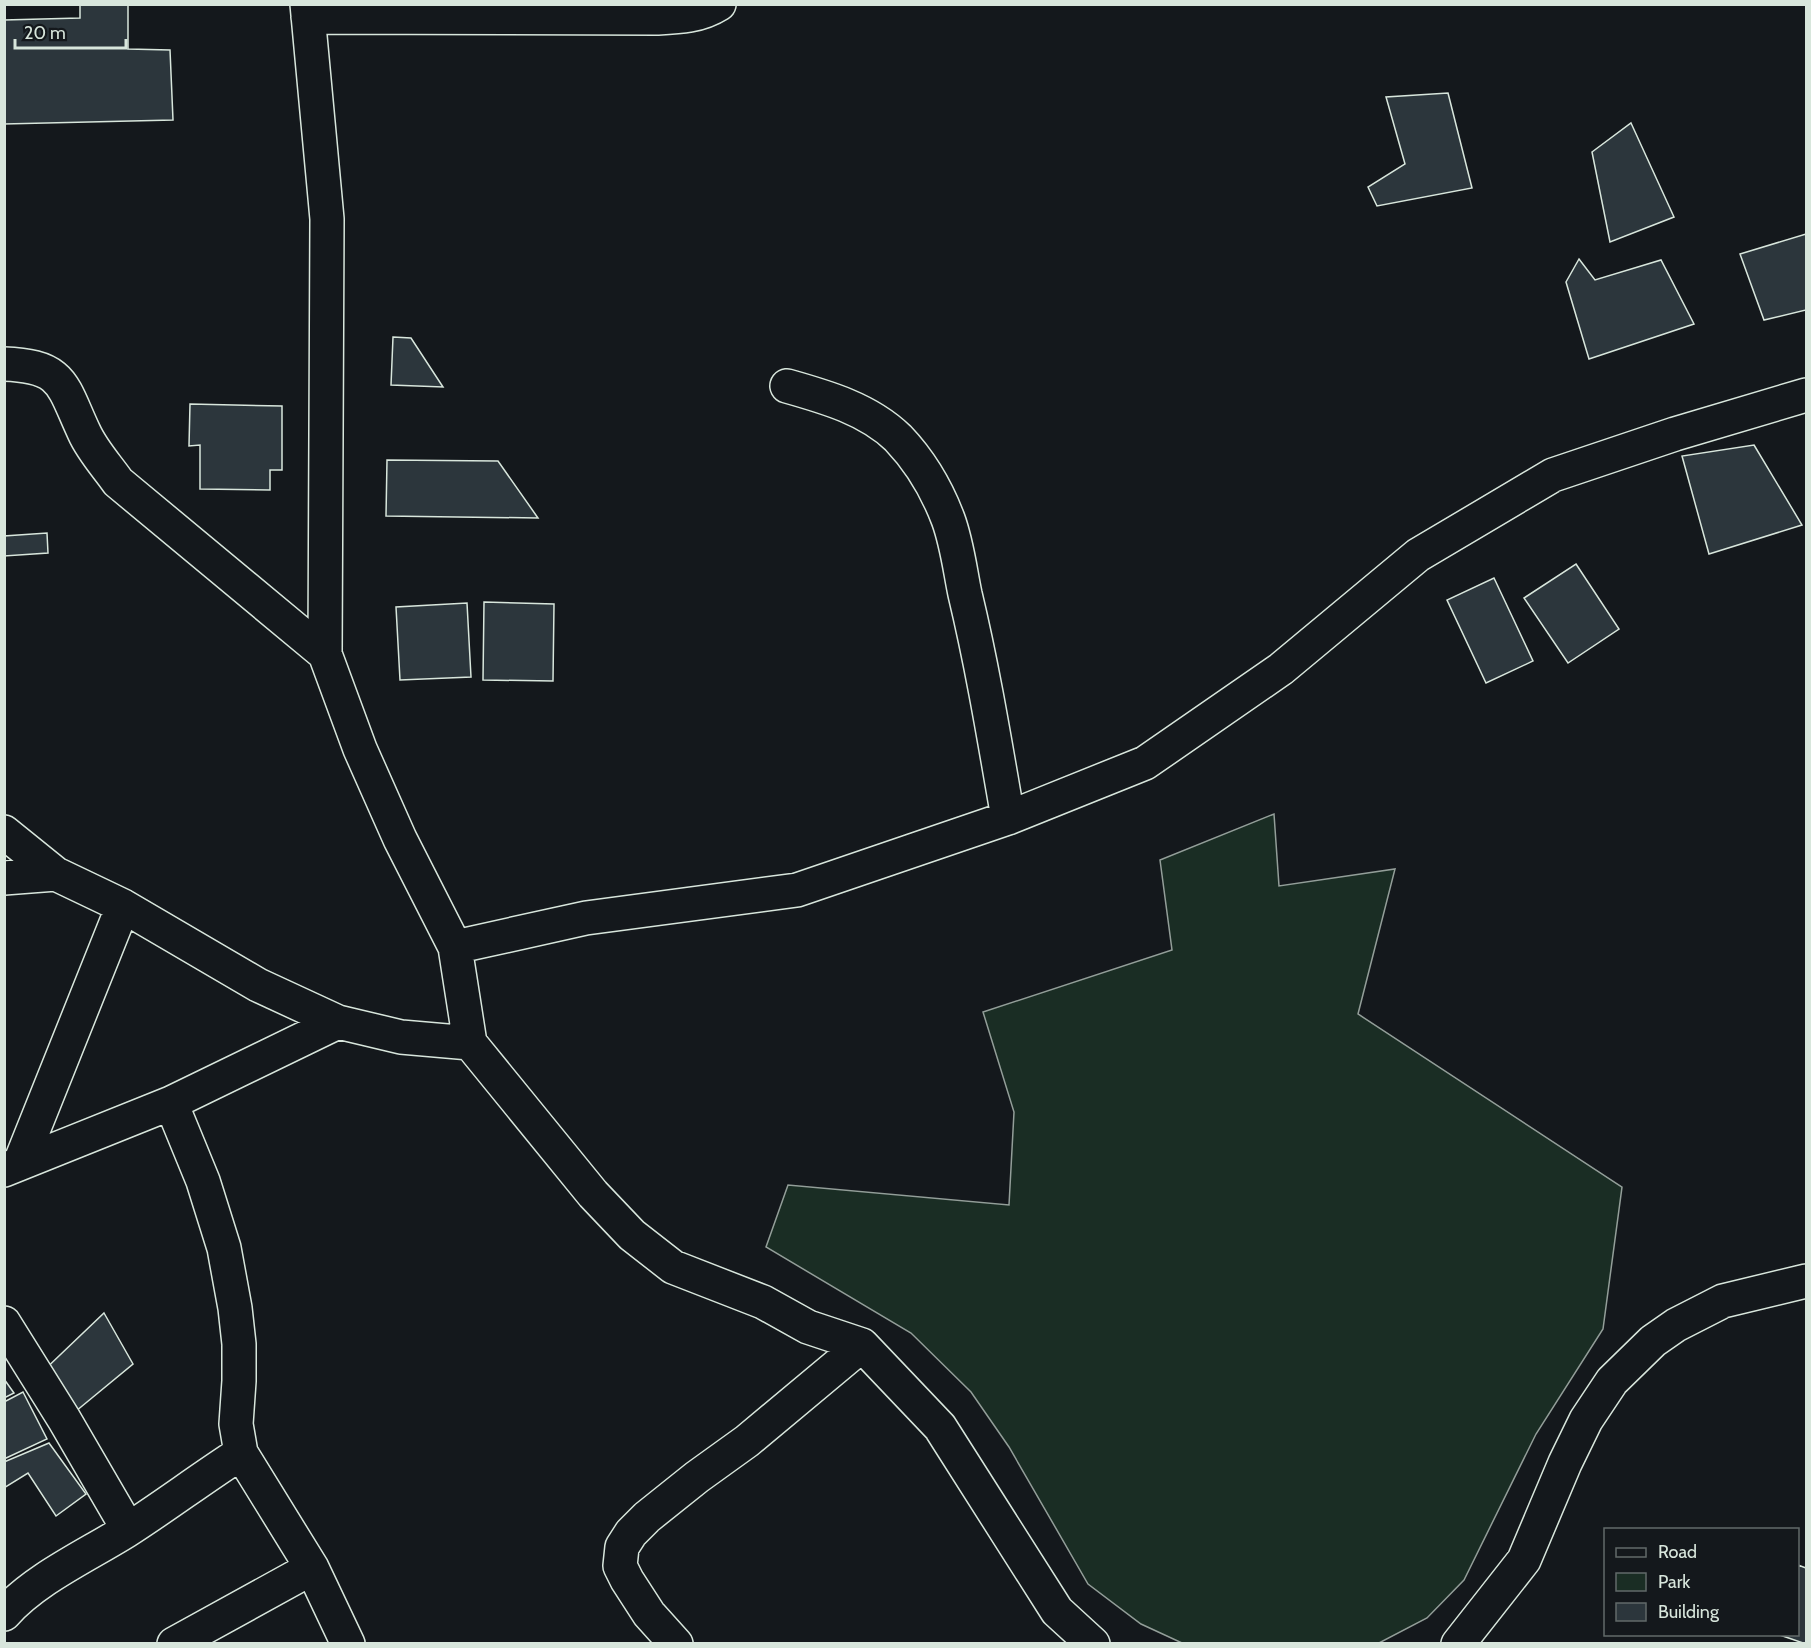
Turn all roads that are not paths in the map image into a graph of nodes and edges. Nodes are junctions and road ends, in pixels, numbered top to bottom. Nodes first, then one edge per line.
1 (719, 4) edge
2 (308, 11) edge
3 (4, 363) edge
4 (787, 386) dead end
5 (1806, 395) edge
6 (326, 654) junction
7 (1008, 818) junction
8 (4, 832) edge
9 (56, 874) junction
10 (4, 878) edge
11 (123, 906) junction
12 (455, 948) junction
13 (338, 1022) junction
14 (470, 1043) junction
15 (171, 1103) junction
16 (12, 1166) edge
17 (1806, 1281) edge
18 (4, 1323) edge
19 (862, 1345) junction
20 (241, 1454) junction
21 (128, 1529) junction
22 (312, 1568) junction
23 (4, 1614) edge
24 (174, 1644) edge
25 (348, 1644) edge
26 (676, 1644) edge
27 (1093, 1644) edge
28 (1458, 1644) edge

1 - 2 street
2 - 6 street
3 - 6 street
4 - 7 street
5 - 7 street
6 - 12 street
7 - 12 street
8 - 9 street
9 - 10 street
9 - 11 street
11 - 13 street
11 - 16 street
12 - 14 street
13 - 14 street
13 - 15 street
14 - 19 street
15 - 16 street
15 - 20 street
17 - 28 street
18 - 21 street
19 - 26 street
19 - 27 street
20 - 21 street
20 - 22 street
21 - 23 street
22 - 24 street
22 - 25 street

